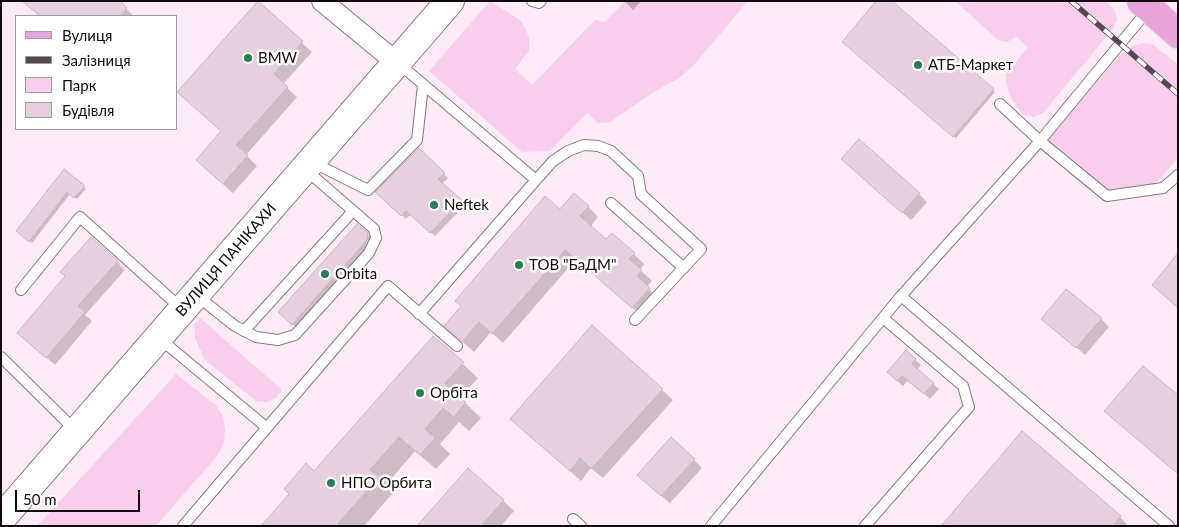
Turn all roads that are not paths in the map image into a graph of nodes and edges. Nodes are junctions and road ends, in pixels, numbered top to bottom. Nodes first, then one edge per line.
1 (322, 1) edge
2 (450, 1) edge
3 (532, 1) edge
4 (541, 1) edge
5 (1145, 5) edge
6 (1178, 34) edge
7 (397, 63) junction
8 (423, 85) junction
9 (1000, 104) dead end
10 (1040, 142) junction
11 (308, 165) junction
12 (1178, 175) edge
13 (536, 180) junction
14 (611, 203) dead end
15 (353, 211) junction
16 (684, 268) junction
17 (21, 290) dead end
18 (901, 296) junction
19 (189, 302) junction
20 (419, 314) junction
21 (883, 318) junction
22 (635, 320) dead end
23 (244, 331) junction
24 (158, 338) junction
25 (457, 346) dead end
26 (1, 357) edge
27 (266, 427) junction
28 (77, 432) junction
29 (1, 519) edge
30 (183, 526) edge
31 (711, 526) edge
32 (865, 526) edge
33 (1169, 526) edge

1 - 7 street
2 - 7 street, ВУЛИЦЯ ПАНІКАХИ
3 - 4 lane
5 - 6 main road
5 - 10 lane
7 - 8 lane
7 - 11 street, ВУЛИЦЯ ПАНІКАХИ
8 - 11 lane
8 - 13 lane
9 - 10 lane
10 - 12 lane
10 - 18 lane
11 - 15 lane
11 - 19 street, ВУЛИЦЯ ПАНІКАХИ
13 - 16 lane
13 - 20 lane
14 - 16 lane
15 - 23 lane
15 - 23 lane
16 - 22 lane
17 - 19 lane
18 - 21 lane
18 - 33 lane
19 - 23 lane
19 - 24 street, ВУЛИЦЯ ПАНІКАХИ
20 - 25 lane
20 - 27 lane
21 - 31 lane
21 - 32 lane
24 - 27 lane
24 - 28 street, ВУЛИЦЯ ПАНІКАХИ
26 - 28 lane
27 - 30 lane
28 - 29 street, ВУЛИЦЯ ПАНІКАХИ

